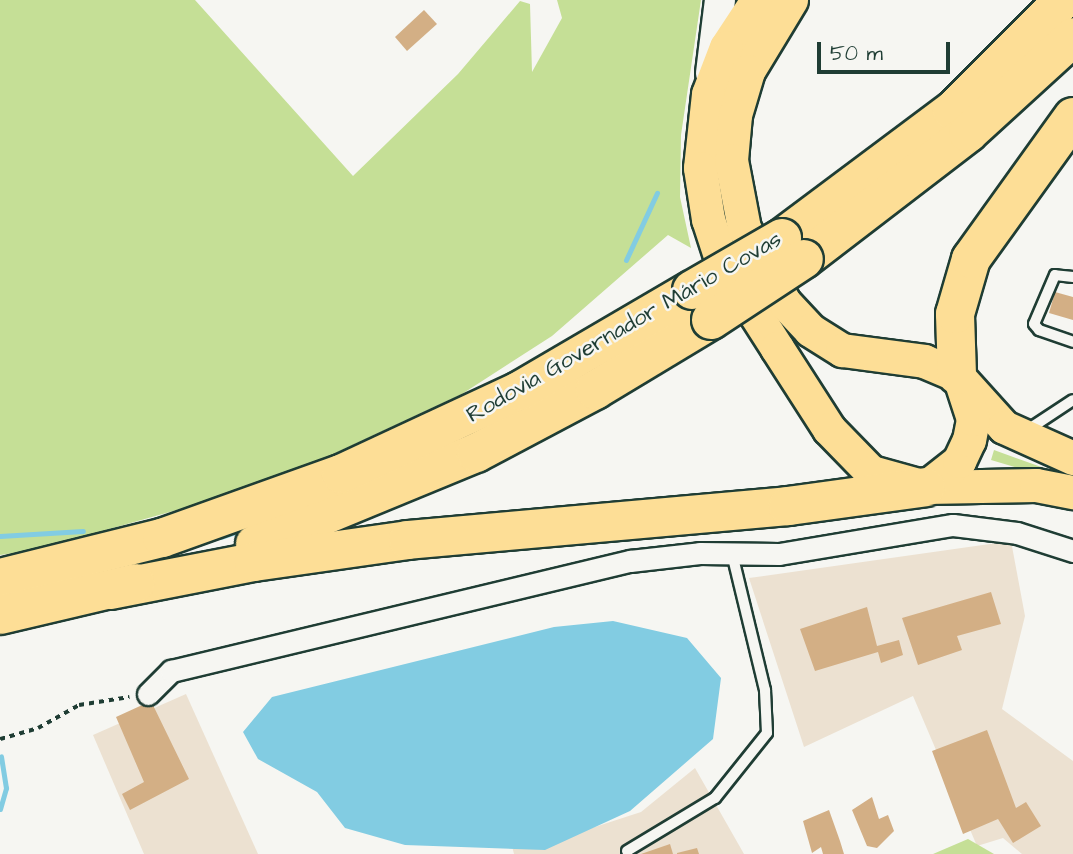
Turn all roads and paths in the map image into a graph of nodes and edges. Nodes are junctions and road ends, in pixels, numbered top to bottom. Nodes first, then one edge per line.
1 (720, 0) edge
2 (757, 0) edge
3 (791, 0) edge
4 (1063, 0) edge
5 (1073, 37) edge
6 (708, 94) junction
7 (1073, 117) edge
8 (793, 248) junction
9 (1068, 276) edge
10 (701, 305) junction
11 (1073, 342) edge
12 (957, 374) junction
13 (1073, 400) edge
14 (1017, 437) junction
15 (1073, 458) edge
16 (926, 487) junction
17 (1073, 492) edge
18 (1073, 551) edge
19 (732, 554) junction
20 (0, 578) edge
21 (110, 590) junction
22 (0, 615) edge
23 (148, 694) joint
24 (0, 739) edge
25 (627, 851) dead end

1 - 6 main road
2 - 6 main road
3 - 12 main road
4 - 8 highway, Rodovia Governador Mário Covas
5 - 8 highway, Rodovia Governador Mário Covas
6 - 16 main road
7 - 12 highway
8 - 10 highway, Rodovia Governador Mário Covas, bridge
9 - 11 lane
10 - 20 highway, Rodovia Governador Mário Covas
10 - 21 highway, Rodovia Governador Mário Covas
12 - 14 main road
12 - 16 main road
13 - 14 lane
14 - 15 main road
16 - 17 main road
16 - 21 highway
18 - 19 street
19 - 23 street
19 - 25 lane
21 - 22 highway, Rodovia Governador Mário Covas
23 - 24 path

